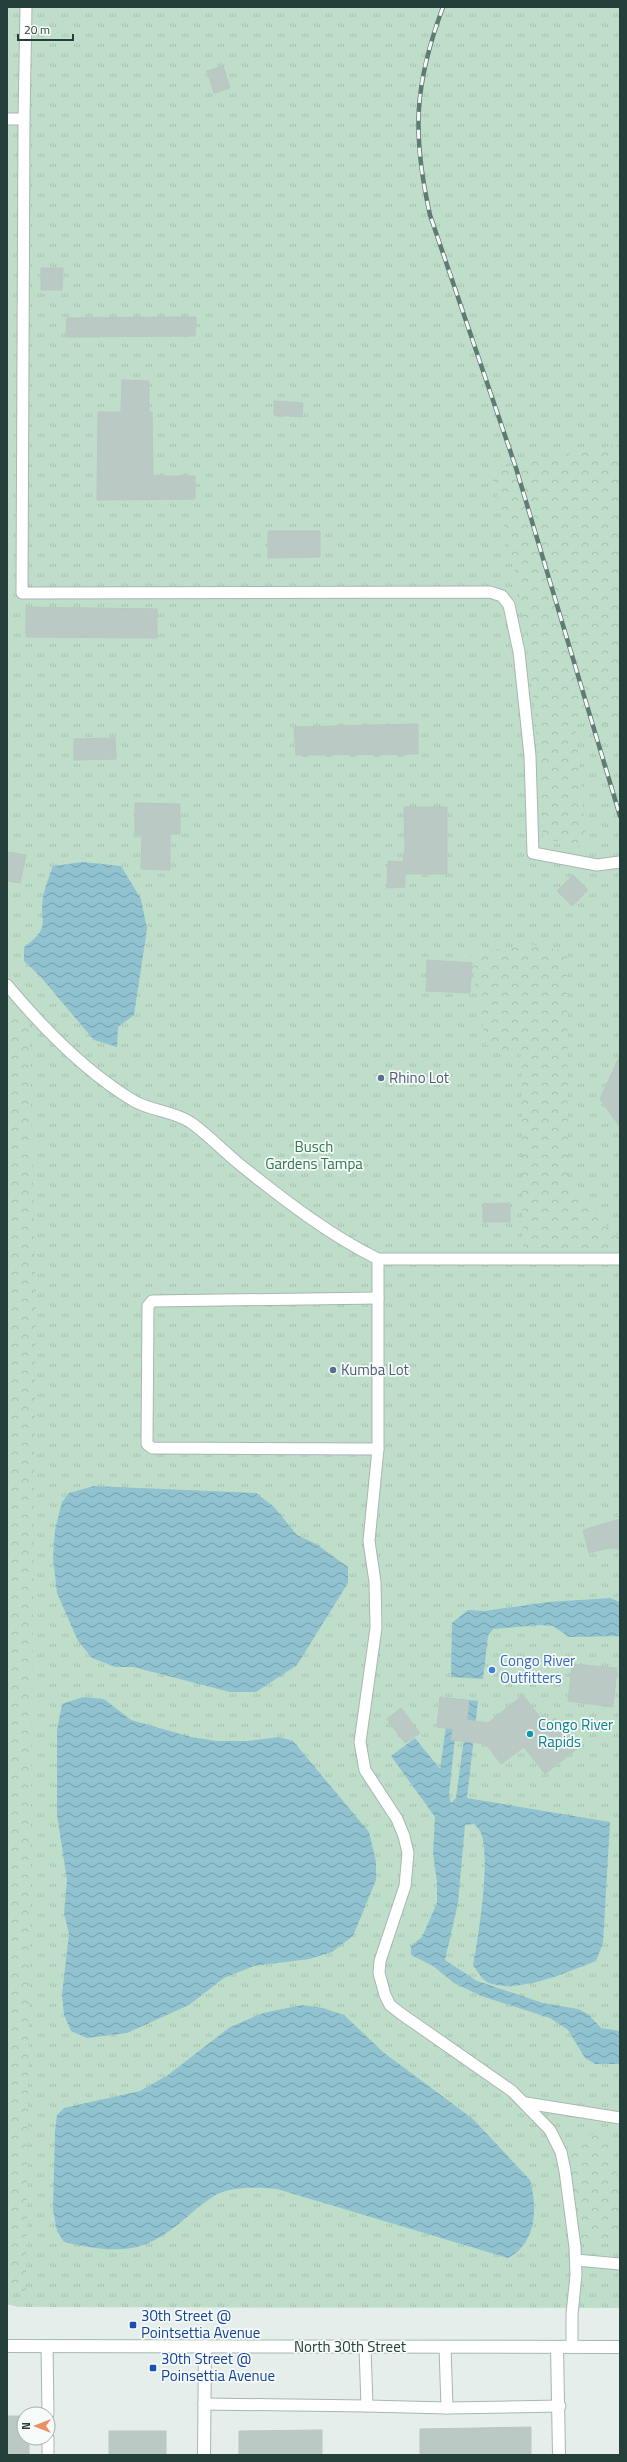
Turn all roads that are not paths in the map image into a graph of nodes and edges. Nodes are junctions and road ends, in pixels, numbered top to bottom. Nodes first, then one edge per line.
1 (26, 7) edge
2 (7, 119) edge
3 (24, 119) junction
4 (620, 862) edge
5 (7, 985) edge
6 (378, 1259) junction
7 (620, 1259) edge
8 (378, 1298) junction
9 (378, 1449) junction
10 (526, 2103) junction
11 (620, 2118) edge
12 (576, 2260) junction
13 (620, 2264) edge
14 (7, 2346) edge
15 (47, 2346) junction
16 (205, 2346) junction
17 (365, 2347) junction
18 (445, 2347) junction
19 (558, 2347) junction
20 (572, 2347) junction
21 (620, 2347) edge
22 (204, 2404) junction
23 (48, 2406) edge
24 (367, 2406) junction
25 (560, 2406) junction
26 (447, 2408) junction
27 (204, 2455) edge
28 (559, 2455) edge

1 - 3 lane
2 - 3 lane
3 - 4 lane
5 - 6 lane
6 - 7 lane
6 - 8 lane
8 - 9 lane
8 - 9 lane
9 - 10 lane
10 - 11 lane
10 - 12 lane
12 - 13 lane
12 - 20 lane
14 - 15 main road, North 30th Street
15 - 16 main road, North 30th Street
15 - 23 lane
16 - 17 main road, North 30th Street
16 - 22 main road
17 - 18 main road, North 30th Street
17 - 24 lane
18 - 19 main road, North 30th Street
18 - 26 lane
19 - 20 main road, North 30th Street
19 - 25 main road
20 - 21 main road, North 30th Street
22 - 24 lane
22 - 27 main road
24 - 26 lane
25 - 26 lane
25 - 28 main road

